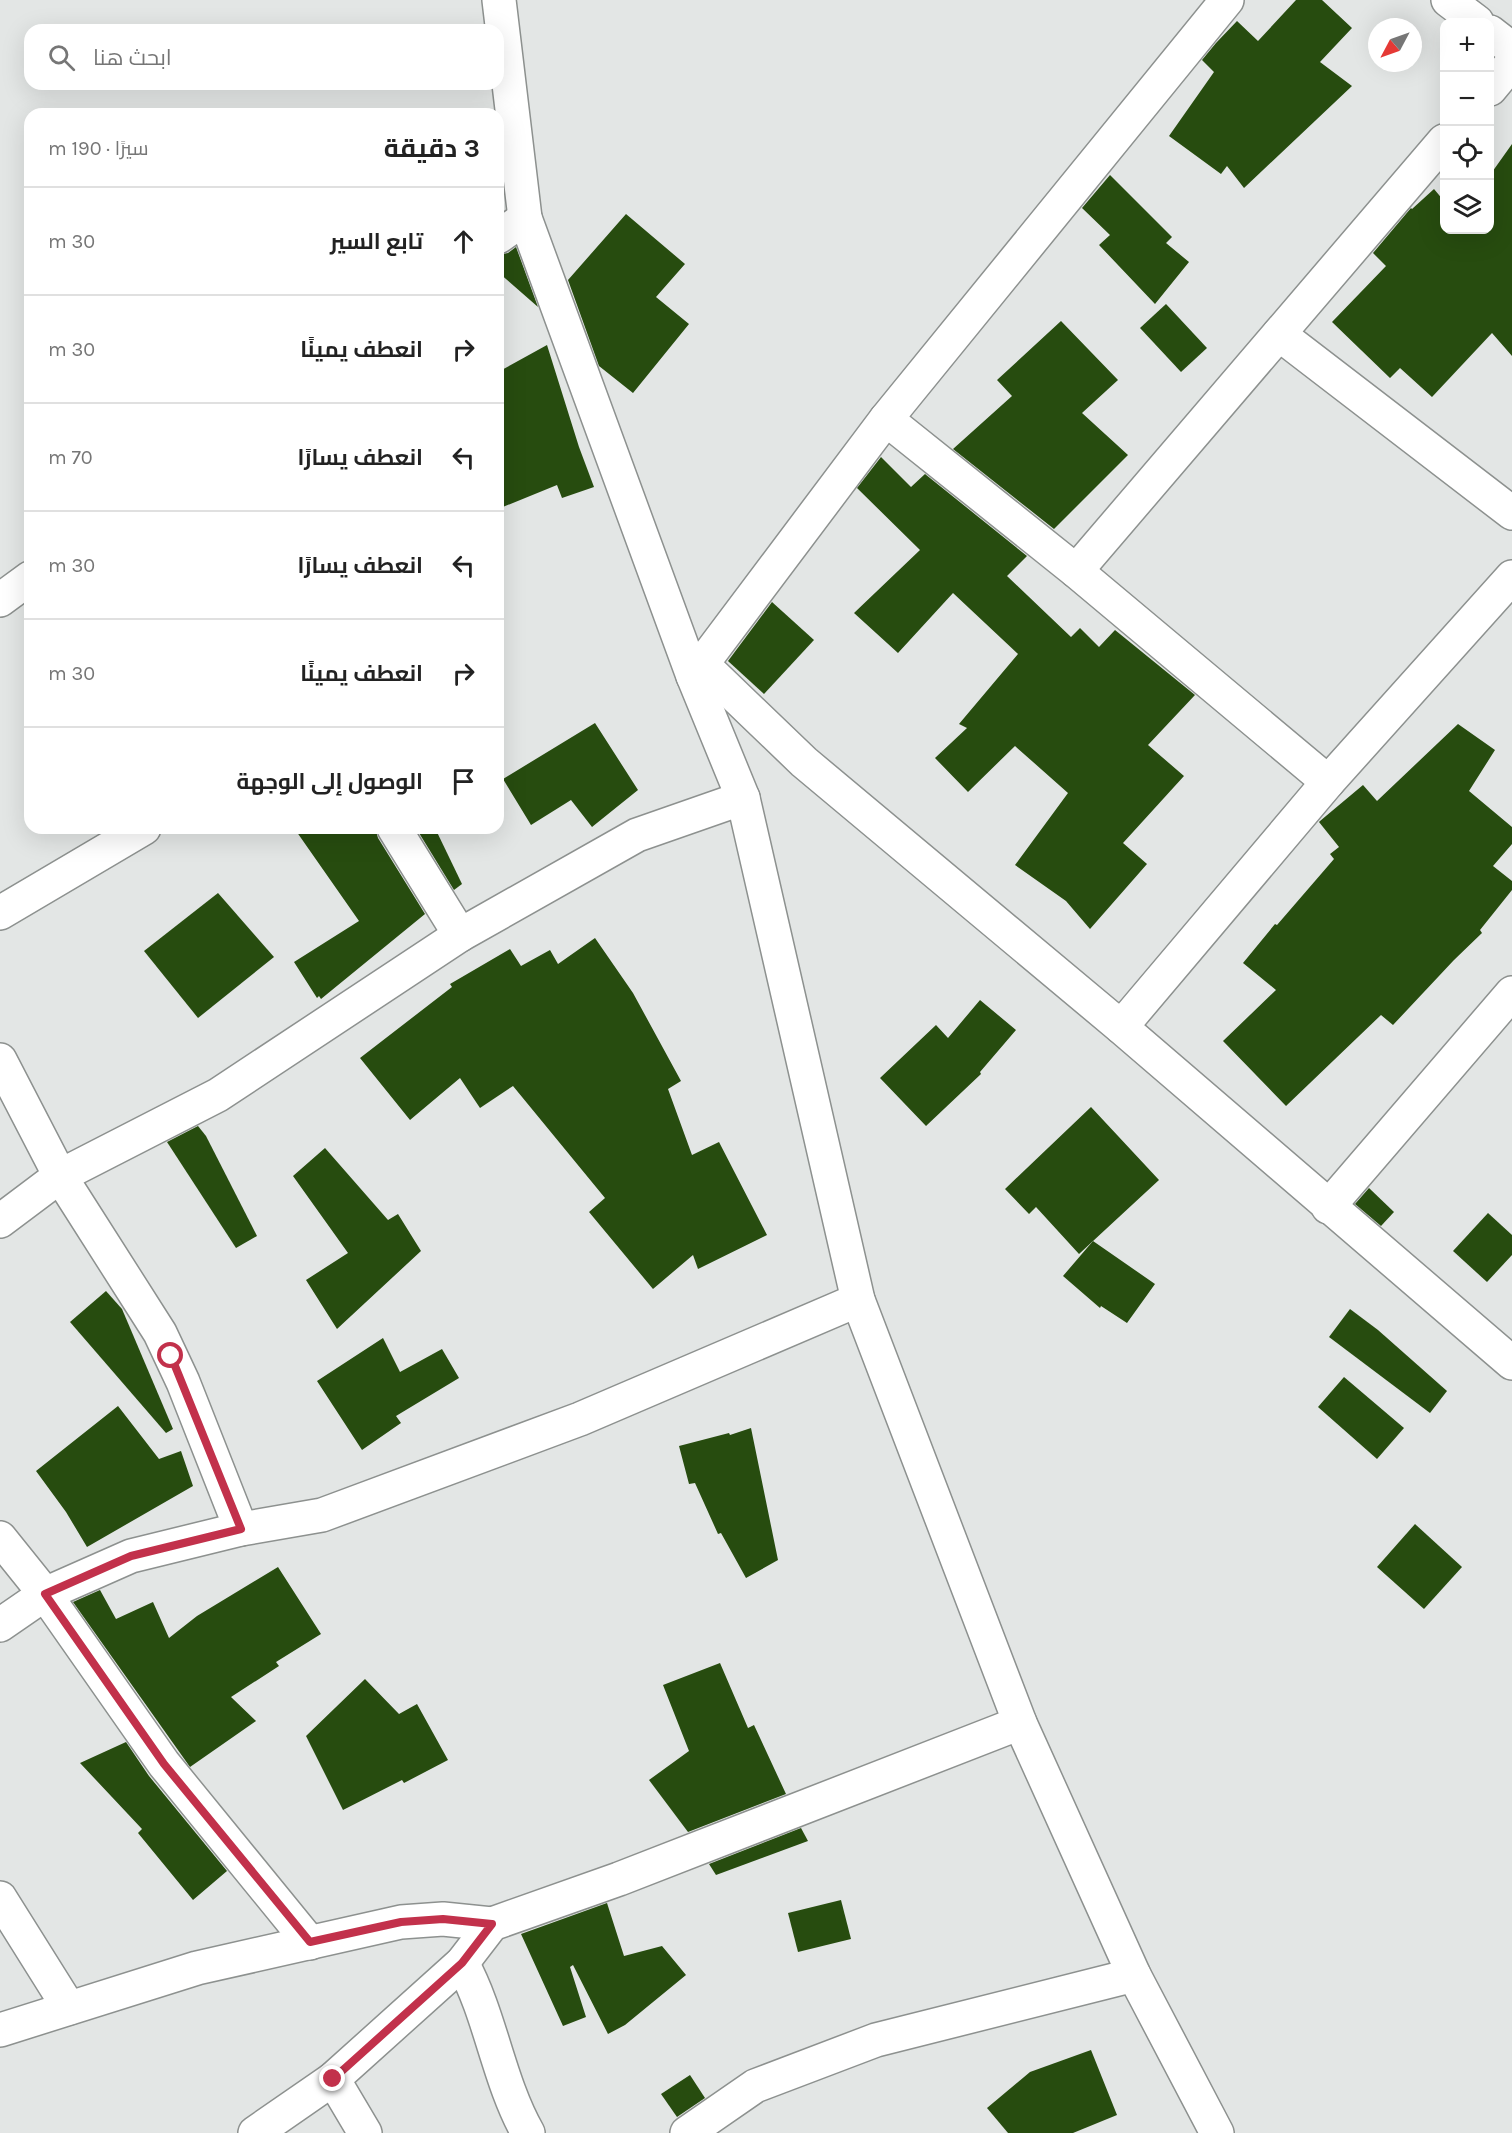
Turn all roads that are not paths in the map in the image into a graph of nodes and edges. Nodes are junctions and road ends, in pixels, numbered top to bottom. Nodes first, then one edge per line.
1 (499, 0) edge
2 (1227, 0) edge
3 (1448, 0) edge
4 (1472, 18) edge
5 (502, 24) edge
6 (1494, 35) edge
7 (504, 42) edge
8 (1512, 49) edge
9 (1512, 63) edge
10 (1494, 84) edge
11 (1440, 146) edge
12 (525, 218) junction
13 (504, 233) edge
14 (1279, 334) junction
15 (886, 419) junction
16 (1512, 513) edge
17 (1076, 571) junction
18 (1512, 577) edge
19 (24, 582) edge
20 (0, 600) edge
21 (698, 670) junction
22 (1328, 782) junction
23 (743, 798) junction
24 (134, 834) edge
25 (398, 834) edge
26 (0, 913) edge
27 (460, 935) junction
28 (1512, 993) edge
29 (1121, 1027) junction
30 (0, 1060) edge
31 (60, 1176) junction
32 (1328, 1206) junction
33 (0, 1221) edge
34 (858, 1300) junction
35 (1512, 1363) edge
36 (241, 1529) junction
37 (0, 1538) edge
38 (45, 1594) junction
39 (0, 1625) edge
40 (1020, 1723) junction
41 (0, 1898) edge
42 (492, 1924) junction
43 (310, 1942) junction
44 (462, 1963) junction
45 (1134, 1975) junction
46 (69, 2008) junction
47 (0, 2030) edge
48 (333, 2079) junction
49 (255, 2133) edge
50 (365, 2133) edge
51 (528, 2133) edge
52 (687, 2133) edge
53 (1217, 2133) edge

1 - 5 street
2 - 15 street
3 - 4 street
6 - 8 street
7 - 12 street
9 - 10 street
11 - 14 street
12 - 13 street
12 - 21 street
14 - 16 street
14 - 17 street
15 - 17 street
15 - 21 street
17 - 22 street
18 - 22 street
19 - 20 street
21 - 23 street
21 - 29 street
22 - 29 street
23 - 27 street
23 - 34 street
24 - 26 street
25 - 27 street
27 - 31 street
28 - 32 street
29 - 32 street
30 - 31 street
31 - 33 street
31 - 36 street
32 - 35 street
34 - 36 street
34 - 40 street
36 - 38 street
37 - 38 street
38 - 39 street
38 - 43 street
40 - 42 street
40 - 45 street
41 - 46 street
42 - 43 street
42 - 44 street
43 - 46 street
44 - 48 street
44 - 51 street
45 - 52 street
45 - 53 street
46 - 47 street
48 - 49 street
48 - 50 street

